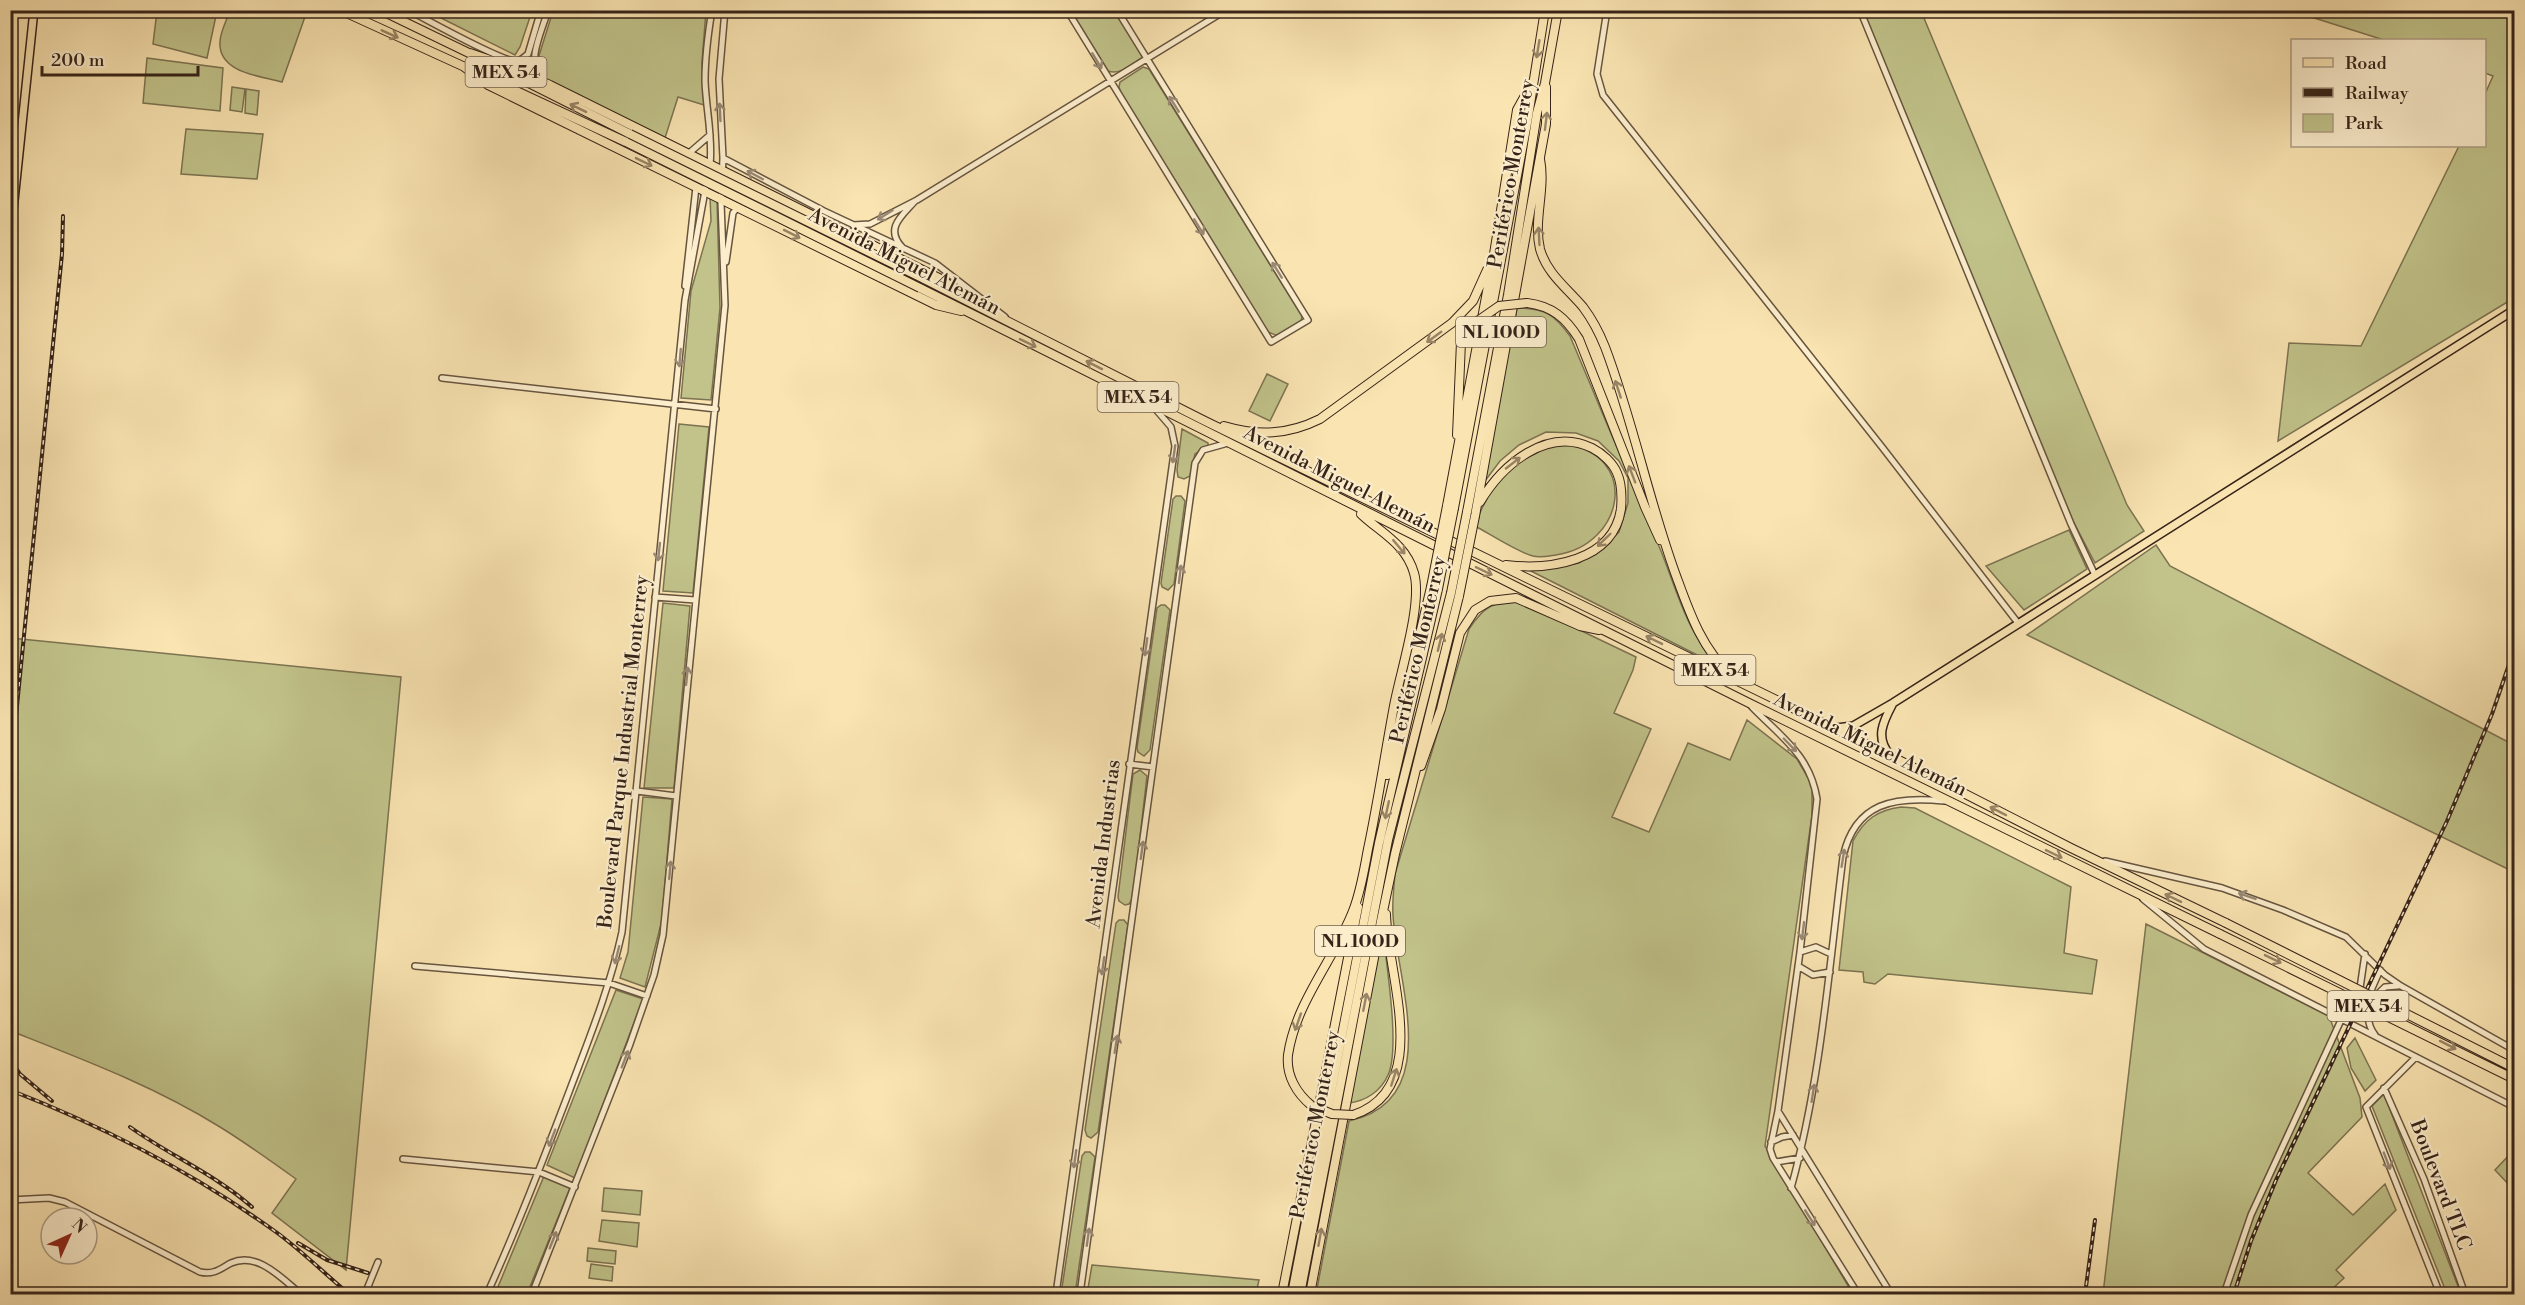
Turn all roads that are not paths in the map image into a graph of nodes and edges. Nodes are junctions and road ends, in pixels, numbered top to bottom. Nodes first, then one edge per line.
1 (32, 10) edge
2 (340, 10) edge
3 (408, 10) edge
4 (541, 10) edge
5 (548, 10) edge
6 (711, 10) edge
7 (725, 10) edge
8 (1067, 10) edge
9 (1117, 10) edge
10 (1226, 10) edge
11 (1545, 10) edge
12 (1558, 10) edge
13 (1607, 10) edge
14 (1860, 10) edge
15 (383, 11) edge
16 (484, 49) junction
17 (470, 53) junction
18 (1146, 59) junction
19 (463, 66) junction
20 (539, 79) junction
21 (1110, 81) junction
22 (1533, 82) junction
23 (1545, 83) junction
24 (549, 85) junction
25 (710, 135) junction
26 (688, 154) junction
27 (723, 158) junction
28 (1540, 159) junction
29 (710, 164) junction
30 (723, 170) junction
31 (680, 180) junction
32 (751, 184) junction
33 (696, 187) junction
34 (705, 191) junction
35 (721, 198) junction
36 (916, 200) junction
37 (10, 202) edge
38 (740, 208) junction
39 (798, 208) junction
40 (824, 211) junction
41 (853, 225) junction
42 (1495, 236) junction
43 (10, 239) edge
44 (908, 251) junction
45 (724, 282) junction
46 (685, 300) junction
47 (984, 309) junction
48 (2514, 310) edge
49 (965, 311) junction
50 (1011, 324) junction
51 (442, 378) dead end
52 (1151, 404) junction
53 (676, 405) junction
54 (716, 408) junction
55 (1203, 420) junction
56 (1228, 443) junction
57 (1456, 458) junction
58 (1451, 507) junction
59 (1356, 508) junction
60 (1473, 512) junction
61 (1665, 546) junction
62 (1501, 565) junction
63 (2095, 575) junction
64 (1434, 588) junction
65 (1455, 595) junction
66 (655, 597) junction
67 (695, 600) junction
68 (2018, 624) junction
69 (1604, 630) junction
70 (1739, 682) junction
71 (1893, 702) junction
72 (1749, 703) junction
73 (1830, 726) junction
74 (1891, 756) junction
75 (1129, 764) junction
76 (1153, 767) junction
77 (637, 791) junction
78 (676, 796) junction
79 (1946, 801) junction
80 (1407, 807) junction
81 (1374, 822) junction
82 (2071, 848) junction
83 (2128, 889) junction
84 (1359, 893) junction
85 (1387, 894) junction
86 (1800, 952) junction
87 (1831, 954) junction
88 (2365, 954) junction
89 (415, 966) dead end
90 (1798, 966) junction
91 (2380, 970) junction
92 (1830, 972) junction
93 (609, 983) junction
94 (2401, 986) junction
95 (647, 996) junction
96 (2362, 1011) dead end
97 (2342, 1018) junction
98 (2376, 1036) junction
99 (2514, 1050) edge
100 (2416, 1057) junction
101 (2514, 1068) edge
102 (2514, 1079) edge
103 (2384, 1088) junction
104 (2514, 1107) edge
105 (1778, 1111) junction
106 (1793, 1135) junction
107 (1771, 1142) junction
108 (1802, 1151) junction
109 (1800, 1158) junction
110 (403, 1159) dead end
111 (1776, 1162) junction
112 (539, 1172) junction
113 (575, 1187) junction
114 (1791, 1188) junction
115 (10, 1200) edge
116 (378, 1263) dead end
117 (301, 1294) edge
118 (373, 1294) edge
119 (487, 1294) edge
120 (532, 1294) edge
121 (1056, 1294) edge
122 (1080, 1294) edge
123 (1282, 1294) edge
124 (1292, 1294) edge
125 (1300, 1294) edge
126 (1310, 1294) edge
127 (1858, 1294) edge
128 (1891, 1294) edge
129 (2224, 1294) edge
130 (2440, 1294) edge
131 (2465, 1294) edge

1 - 37 main road
1 - 43 main road
2 -> 19 highway, Avenida Miguel Alemán / MEX 54
3 - 16 street
4 - 16 street
5 - 20 street
6 - 25 street, Boulevard Parque Industrial Monterrey
27 -> 7 street
8 -> 21 street
9 - 18 street
10 - 18 street
11 -> 22 highway, Periférico Monterrey / NL 100D
12 - 23 highway, Periférico Monterrey / NL 100D
13 - 68 street
14 - 63 street
15 - 17 highway, Avenida Miguel Alemán / MEX 54
16 - 20 street
17 - 24 highway
47 -> 17 highway, Avenida Miguel Alemán / MEX 54, bridge
18 - 21 street
21 -> 18 street
19 -> 31 highway
19 - 49 highway, Avenida Miguel Alemán / MEX 54, bridge
20 - 24 street
21 - 36 street
22 - 42 highway
22 - 58 highway, Periférico Monterrey / NL 100D
28 -> 23 highway
23 - 60 highway, Periférico Monterrey / NL 100D
24 - 26 highway
25 - 26 street
25 - 29 street, Boulevard Parque Industrial Monterrey
26 - 29 highway
26 - 31 highway
27 - 30 street
40 -> 27 street
28 - 60 highway
61 -> 28 highway
29 - 30 highway
29 - 34 street, Boulevard Parque Industrial Monterrey
30 - 32 highway
30 - 35 street
31 - 33 highway
32 - 38 highway
32 - 39 highway
33 - 34 highway
33 - 46 street
34 - 35 highway
34 - 46 street, Boulevard Parque Industrial Monterrey
35 - 38 highway
35 - 45 street
36 -> 41 street
36 - 44 street
38 - 45 street
38 -> 49 highway
39 - 40 street
39 - 47 highway
40 - 41 street
41 - 44 street
42 -> 55 highway
42 - 57 highway
44 - 50 street
45 - 54 street
46 -> 53 street, Boulevard Parque Industrial Monterrey
47 - 50 highway, Avenida Miguel Alemán / MEX 54
48 - 63 main road
49 -> 52 highway, Avenida Miguel Alemán / MEX 54
55 -> 50 highway, Avenida Miguel Alemán / MEX 54
51 - 53 street
52 - 56 highway, Avenida Miguel Alemán / MEX 54
52 -> 75 street, Avenida Industrias
53 - 54 street
53 -> 66 street, Boulevard Parque Industrial Monterrey
54 - 67 street
55 - 62 highway, Avenida Miguel Alemán / MEX 54
56 - 59 highway, Avenida Miguel Alemán / MEX 54
76 -> 56 street, Avenida Industrias
57 - 58 highway
61 -> 57 highway, bridge
58 - 64 highway, Periférico Monterrey / NL 100D, bridge
59 -> 69 highway, Avenida Miguel Alemán / MEX 54
59 -> 81 highway
60 -> 62 highway
60 - 65 highway, Periférico Monterrey / NL 100D, bridge
61 - 70 highway
70 -> 62 highway, Avenida Miguel Alemán / MEX 54
63 - 68 main road
64 - 81 highway
64 -> 124 highway, Periférico Monterrey / NL 100D
65 - 80 highway
125 -> 65 highway, Periférico Monterrey / NL 100D
66 - 67 street
66 - 77 street, Boulevard Parque Industrial Monterrey
78 -> 67 street
68 - 71 main road
69 - 72 highway, Avenida Miguel Alemán / MEX 54
69 - 80 highway
70 - 73 highway, Avenida Miguel Alemán / MEX 54
71 - 73 main road
71 - 74 main road
72 - 79 highway, Avenida Miguel Alemán / MEX 54
72 -> 86 street
73 - 74 highway, Avenida Miguel Alemán / MEX 54
82 -> 74 highway, Avenida Miguel Alemán / MEX 54
75 - 76 street
75 -> 121 street, Avenida Industrias
122 -> 76 street, Avenida Industrias
77 - 78 street
77 -> 93 street, Boulevard Parque Industrial Monterrey
95 -> 78 street
79 -> 83 highway, Avenida Miguel Alemán / MEX 54
87 -> 79 street
80 - 85 highway
81 - 84 highway
88 -> 82 street
101 -> 82 highway, Avenida Miguel Alemán / MEX 54, bridge
83 - 97 street
83 -> 102 highway, Avenida Miguel Alemán / MEX 54, bridge
84 -> 85 highway, bridge
84 - 123 highway
126 -> 85 highway
86 - 87 street
86 - 90 street
87 - 92 street
88 - 91 street
88 - 97 street
89 - 93 street
90 - 92 street
90 - 105 street
91 - 94 street
91 - 96 street
108 -> 92 street
93 - 95 street
93 -> 112 street, Boulevard Parque Industrial Monterrey
94 - 98 street
94 - 99 street
113 -> 95 street
97 - 98 street
97 - 129 street
98 - 100 street
100 - 103 street
100 - 104 street
103 -> 130 street, Boulevard TLC
103 - 131 street, Boulevard TLC
105 - 106 street
105 - 107 street
106 - 107 street
106 - 108 street
107 - 111 street
108 - 109 street
108 - 128 street
109 - 111 street
109 - 114 street
110 - 112 street
111 - 114 street
112 - 113 street
112 - 119 street, Boulevard Parque Industrial Monterrey
120 -> 113 street
114 -> 127 street
115 - 117 street
116 - 118 street

